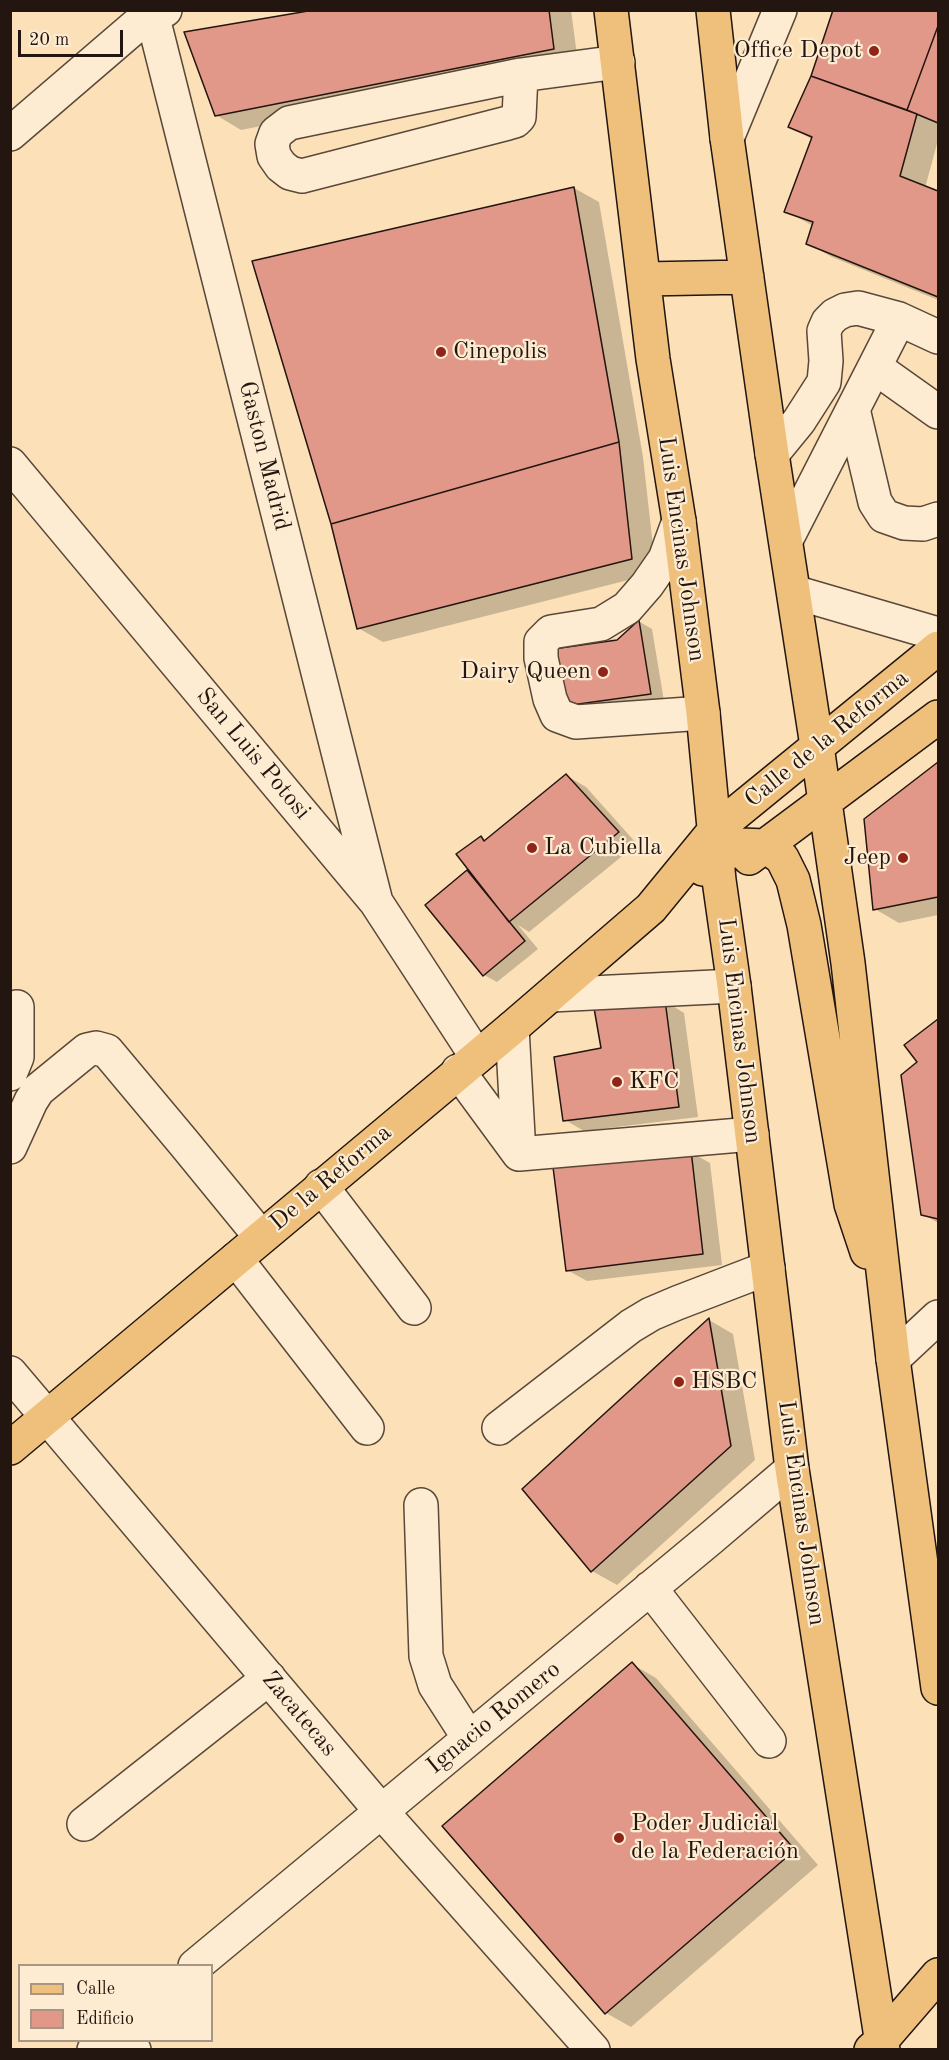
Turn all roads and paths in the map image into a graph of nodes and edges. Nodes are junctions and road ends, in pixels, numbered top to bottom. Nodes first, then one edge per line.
1 (612, 10) edge
2 (713, 10) edge
3 (780, 10) edge
4 (156, 11) edge
5 (618, 62) junction
6 (521, 75) junction
7 (16, 118) edge
8 (727, 138) junction
9 (747, 277) junction
10 (645, 279) junction
11 (899, 319) junction
12 (939, 337) edge
13 (824, 382) junction
14 (864, 388) junction
15 (939, 412) edge
16 (772, 454) junction
17 (10, 464) edge
18 (939, 519) edge
19 (679, 521) junction
20 (786, 540) junction
21 (794, 592) junction
22 (939, 634) edge
23 (939, 648) edge
24 (703, 713) junction
25 (939, 717) edge
26 (818, 746) junction
27 (825, 802) junction
28 (765, 846) junction
29 (717, 856) junction
30 (376, 902) junction
31 (651, 908) junction
32 (734, 986) junction
33 (551, 995) junction
34 (17, 1007) dead end
35 (512, 1028) junction
36 (467, 1064) junction
37 (10, 1074) edge
38 (752, 1134) junction
39 (10, 1147) edge
40 (519, 1154) junction
41 (321, 1186) junction
42 (261, 1238) junction
43 (236, 1259) junction
44 (768, 1268) junction
45 (414, 1308) dead end
46 (888, 1313) junction
47 (939, 1317) edge
48 (893, 1359) junction
49 (10, 1373) edge
50 (48, 1417) junction
51 (367, 1428) dead end
52 (499, 1428) dead end
53 (10, 1448) edge
54 (792, 1468) junction
55 (422, 1505) dead end
56 (650, 1588) junction
57 (269, 1678) junction
58 (939, 1688) edge
59 (469, 1738) junction
60 (769, 1741) dead end
61 (381, 1811) junction
62 (84, 1824) dead end
63 (196, 1964) edge
64 (939, 1975) edge
65 (878, 2046) edge
66 (593, 2049) edge

1 - 5 main road, Luis Encinas Johnson
2 - 8 main road
3 - 8 street
4 - 7 street
4 - 30 street, Gaston Madrid
5 - 6 street
5 - 10 main road, Luis Encinas Johnson
6 - 6 street
8 - 9 main road
9 - 10 main road
9 - 16 main road
10 - 19 main road, Luis Encinas Johnson
11 - 12 street
11 - 13 street
11 - 14 street
13 - 14 street
13 - 16 street
14 - 15 street
14 - 18 street
14 - 20 street
16 - 20 main road
17 - 30 street, San Luis Potosi
19 - 24 main road, Luis Encinas Johnson
19 - 24 street
20 - 21 main road
21 - 22 street
21 - 26 main road
23 - 26 main road, Calle de la Reforma
24 - 29 main road, Luis Encinas Johnson
25 - 27 main road, Calle de la Reforma
26 - 27 main road
26 - 29 main road, Calle de la Reforma
27 - 28 main road, Calle de la Reforma
27 - 46 main road
28 - 29 main road
28 - 46 main road
29 - 31 main road, De la Reforma
29 - 31 main road, De la Reforma
29 - 32 main road, Luis Encinas Johnson
30 - 36 street, San Luis Potosi
31 - 33 main road, De la Reforma
32 - 33 street
32 - 38 main road, Luis Encinas Johnson
33 - 35 main road, De la Reforma
34 - 37 street
35 - 36 main road, De la Reforma
35 - 40 street
36 - 40 street, San Luis Potosi
36 - 41 main road, De la Reforma
38 - 40 street
38 - 44 main road, Luis Encinas Johnson
39 - 42 street
41 - 42 main road, De la Reforma
41 - 45 street
42 - 43 main road, De la Reforma
43 - 50 main road, De la Reforma
43 - 51 street
44 - 52 street
44 - 54 main road, Luis Encinas Johnson
46 - 48 main road
47 - 48 street
48 - 58 main road
49 - 50 street, Zacatecas
50 - 53 main road, De la Reforma
50 - 57 street, Zacatecas
54 - 56 street, Ignacio Romero
54 - 65 main road, Luis Encinas Johnson
55 - 59 street
56 - 59 street, Ignacio Romero
56 - 60 street
57 - 61 street, Zacatecas
57 - 62 street
59 - 61 street, Ignacio Romero
61 - 63 street, Ignacio Romero
61 - 66 street, Zacatecas
64 - 65 main road

